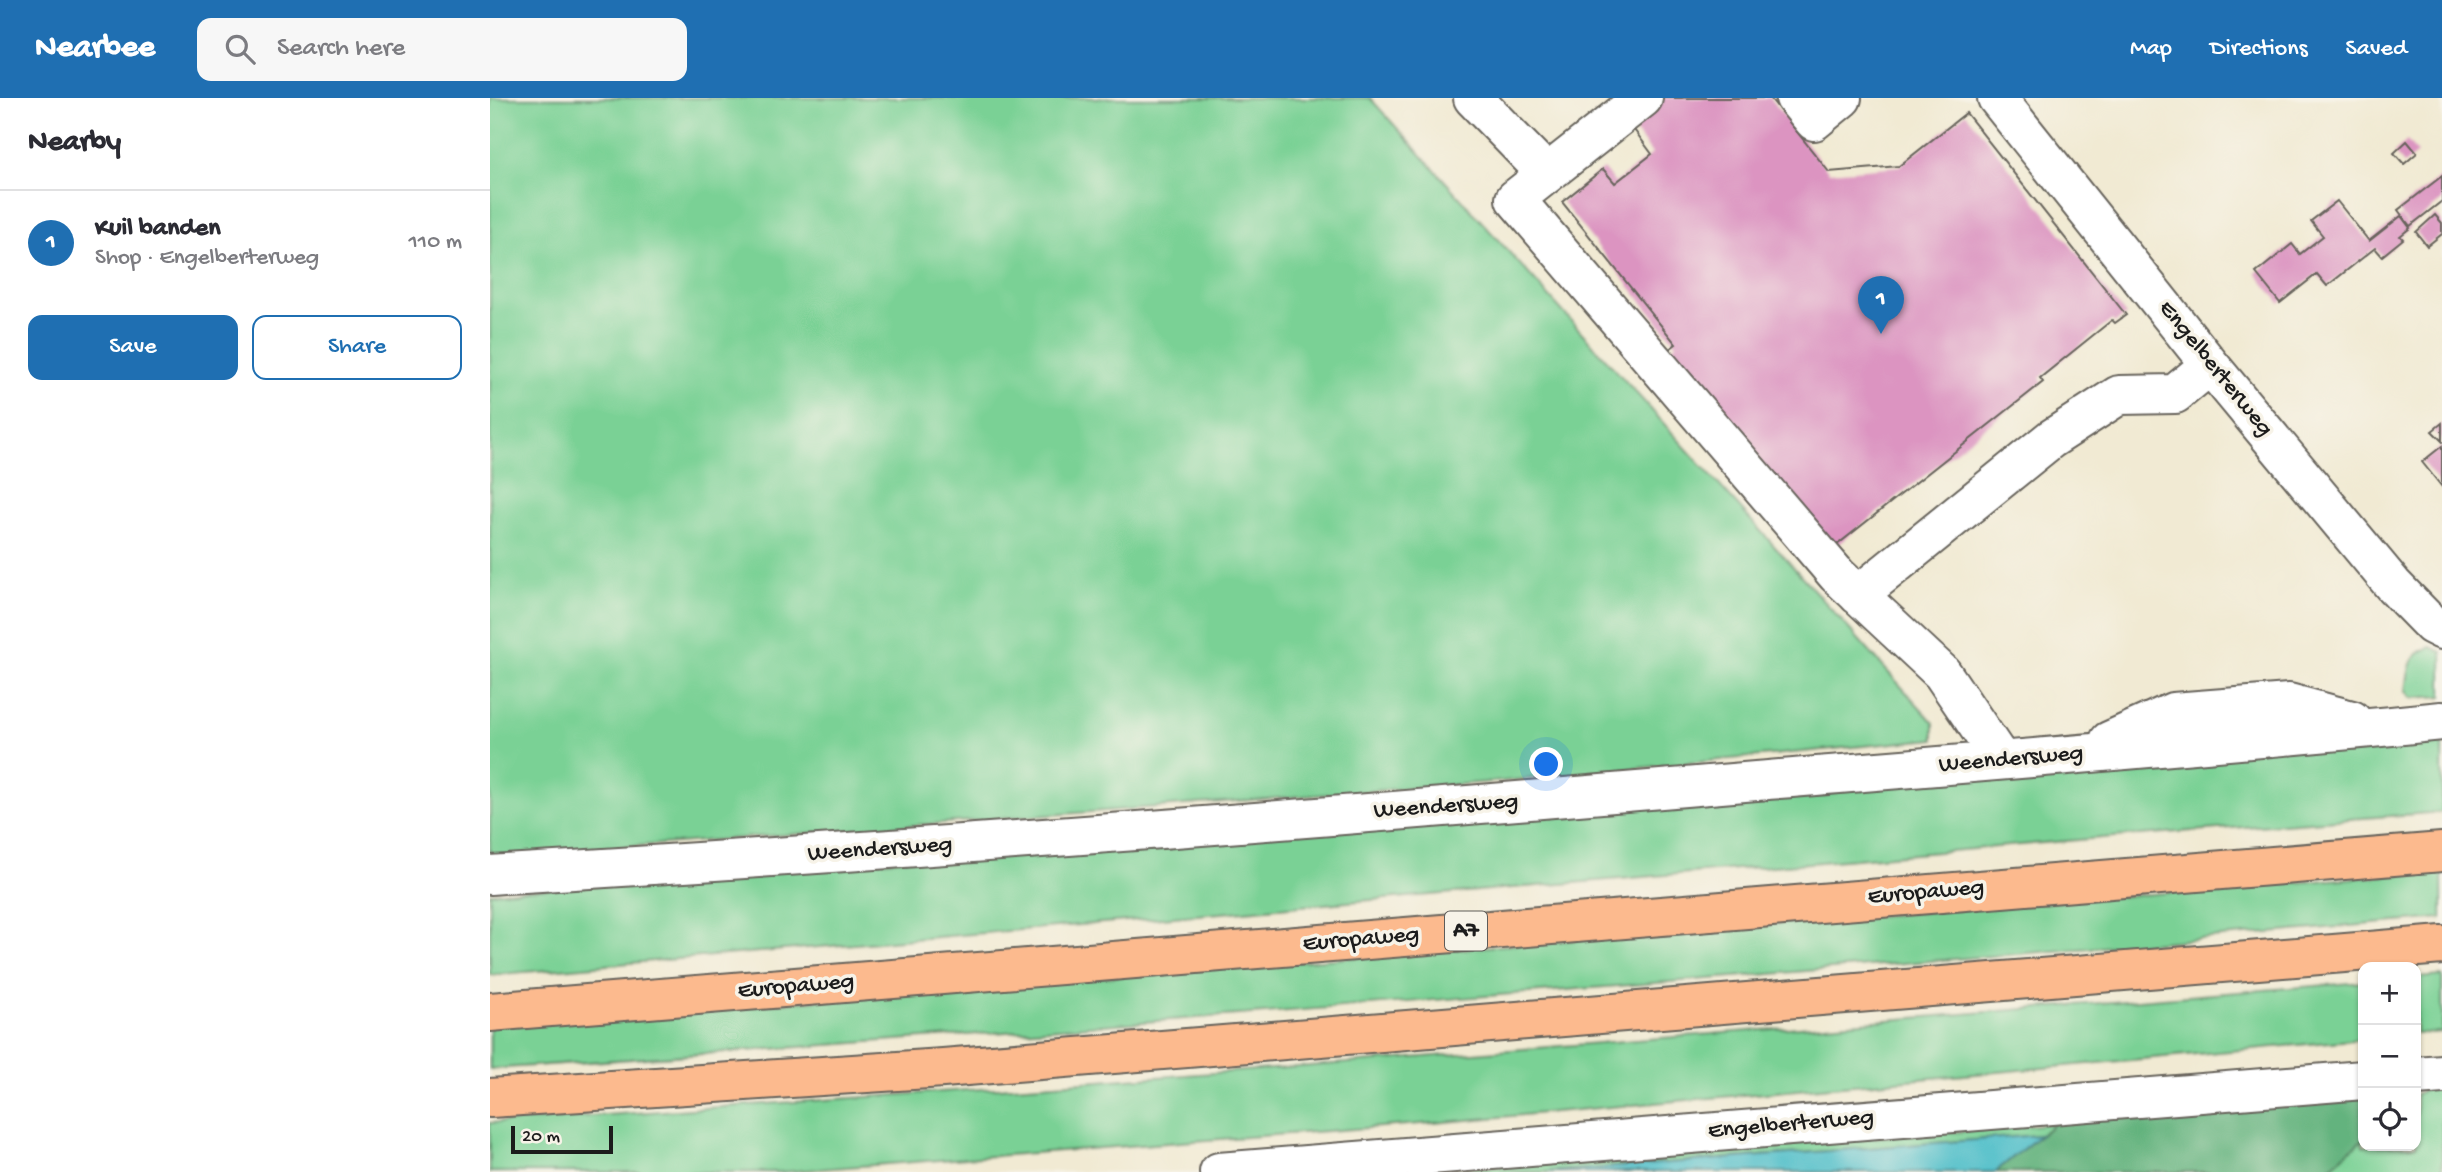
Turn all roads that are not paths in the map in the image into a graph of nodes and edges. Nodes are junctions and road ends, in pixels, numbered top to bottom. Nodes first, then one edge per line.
1 (1473, 98) edge
2 (1794, 98) edge
3 (1842, 98) edge
4 (1997, 98) edge
5 (1628, 102) edge
6 (1547, 174) junction
7 (2210, 365) junction
8 (1858, 595) junction
9 (2442, 630) edge
10 (2442, 721) edge
11 (2001, 760) junction
12 (2442, 852) edge
13 (490, 875) edge
14 (2442, 945) edge
15 (490, 1012) edge
16 (2442, 1074) edge
17 (2421, 1076) edge
18 (2358, 1080) edge
19 (490, 1098) edge
20 (1219, 1172) edge

1 - 6 street
2 - 3 street
4 - 7 street, Engelberterweg
5 - 6 street
6 - 8 street
7 - 8 street
7 - 9 street, Engelberterweg
8 - 11 street
10 - 11 street, Weendersweg
11 - 13 street, Weendersweg
12 - 15 highway, Europaweg / A7
14 - 19 highway
16 - 17 street
18 - 20 street, Engelberterweg

